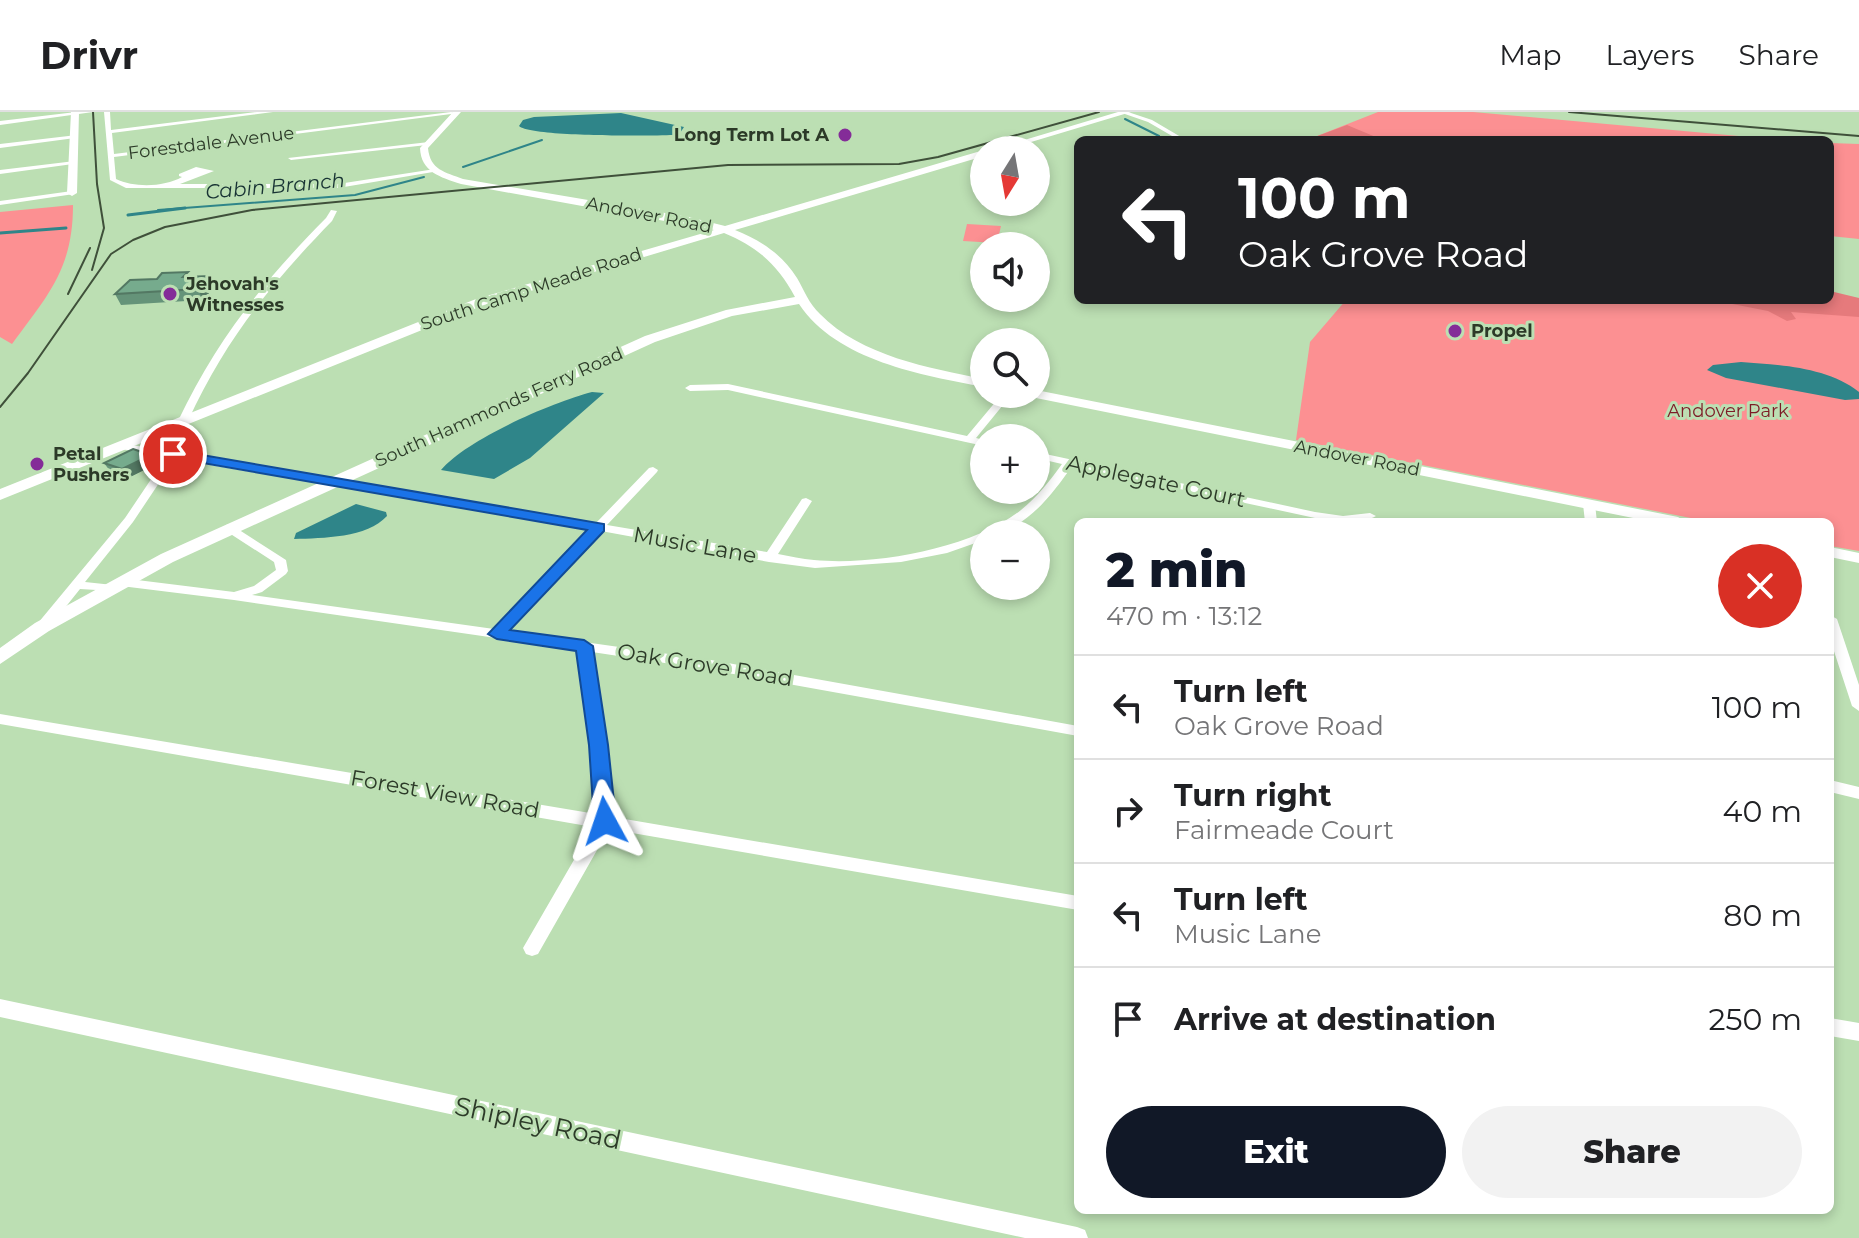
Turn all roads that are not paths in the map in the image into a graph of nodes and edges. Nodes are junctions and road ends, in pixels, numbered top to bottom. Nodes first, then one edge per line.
1 (90, 112) edge
2 (107, 112) edge
3 (270, 112) edge
4 (457, 112) edge
5 (1126, 112) edge
6 (75, 113) edge
7 (438, 113) edge
8 (0, 123) edge
9 (109, 132) junction
10 (75, 136) junction
11 (1043, 136) edge
12 (1176, 136) edge
13 (427, 143) junction
14 (0, 146) edge
15 (110, 156) junction
16 (970, 157) edge
17 (291, 158) dead end
18 (73, 162) junction
19 (433, 170) junction
20 (0, 172) edge
21 (188, 177) dead end
22 (170, 187) junction
23 (72, 193) joint
24 (0, 203) edge
25 (333, 211) dead end
26 (694, 221) junction
27 (722, 229) junction
28 (692, 238) junction
29 (800, 300) junction
30 (970, 380) edge
31 (690, 388) dead end
32 (1050, 397) edge
33 (995, 408) edge
34 (183, 421) junction
35 (969, 440) joint
36 (120, 446) junction
37 (173, 454) junction
38 (1050, 458) edge
39 (1069, 462) junction
40 (653, 470) dead end
41 (335, 481) junction
42 (0, 495) edge
43 (806, 501) dead end
44 (1589, 504) junction
45 (1370, 516) dead end
46 (1336, 518) edge
47 (1352, 518) edge
48 (1591, 518) edge
49 (1658, 518) edge
50 (1017, 520) edge
51 (230, 528) junction
52 (598, 528) junction
53 (970, 541) edge
54 (1834, 553) edge
55 (769, 558) junction
56 (1859, 558) edge
57 (75, 585) junction
58 (115, 585) junction
59 (234, 596) junction
60 (42, 627) junction
61 (1834, 631) edge
62 (497, 634) junction
63 (584, 646) junction
64 (0, 658) edge
65 (1859, 706) edge
66 (0, 719) edge
67 (1074, 730) edge
68 (1834, 787) edge
69 (1859, 793) edge
70 (605, 821) junction
71 (1074, 902) edge
72 (532, 948) dead end
73 (0, 1008) edge
74 (1834, 1028) edge
75 (1859, 1032) edge
76 (1016, 1232) edge
77 (1077, 1238) edge

1 - 6 street
2 - 9 street
3 - 9 street
4 - 7 street, Forestdale Avenue
4 - 13 main road
5 - 11 main road
5 - 12 street
6 - 8 street
6 - 10 main road
7 - 15 street, Forestdale Avenue
9 - 15 street
10 - 14 street
10 - 18 main road
13 - 17 street
13 - 19 main road
15 - 22 street
16 - 27 main road, South Camp Meade Road
18 - 20 street
18 - 23 main road
19 - 22 street
19 - 26 main road, Andover Road
21 - 22 street
23 - 24 street
25 - 34 street
26 - 27 main road, Andover Road
26 - 28 main road
27 - 28 main road, South Camp Meade Road
27 - 29 main road, Andover Road
28 - 34 main road, South Camp Meade Road
29 - 30 main road, Andover Road
29 - 41 main road, South Hammonds Ferry Road
31 - 35 street
32 - 44 main road, Andover Road
33 - 35 street
34 - 36 main road, South Camp Meade Road
36 - 37 street, Music Lane
36 - 42 main road, South Camp Meade Road
37 - 41 street, Music Lane
37 - 57 street
38 - 39 street, Applegate Court
39 - 46 street, Applegate Court
39 - 50 street, Music Lane
40 - 52 street
41 - 51 main road, South Hammonds Ferry Road
41 - 52 street, Music Lane
43 - 55 street
44 - 48 street
44 - 49 main road, Andover Road
45 - 47 street, Applegate Court
51 - 58 main road, South Hammonds Ferry Road
51 - 59 street
52 - 55 street, Music Lane
52 - 62 street
53 - 55 street, Music Lane
54 - 56 main road
57 - 58 street, Oak Grove Road
57 - 60 street
58 - 59 street, Oak Grove Road
58 - 60 main road, South Hammonds Ferry Road
59 - 62 street, Oak Grove Road
60 - 64 main road, South Hammonds Ferry Road
61 - 65 street
62 - 63 street, Oak Grove Road
63 - 67 street, Oak Grove Road
63 - 70 street
66 - 70 street, Forest View Road
68 - 69 street
70 - 71 street, Forest View Road
70 - 72 street
73 - 76 street, Shipley Road
74 - 75 street
76 - 77 street, Shipley Road

